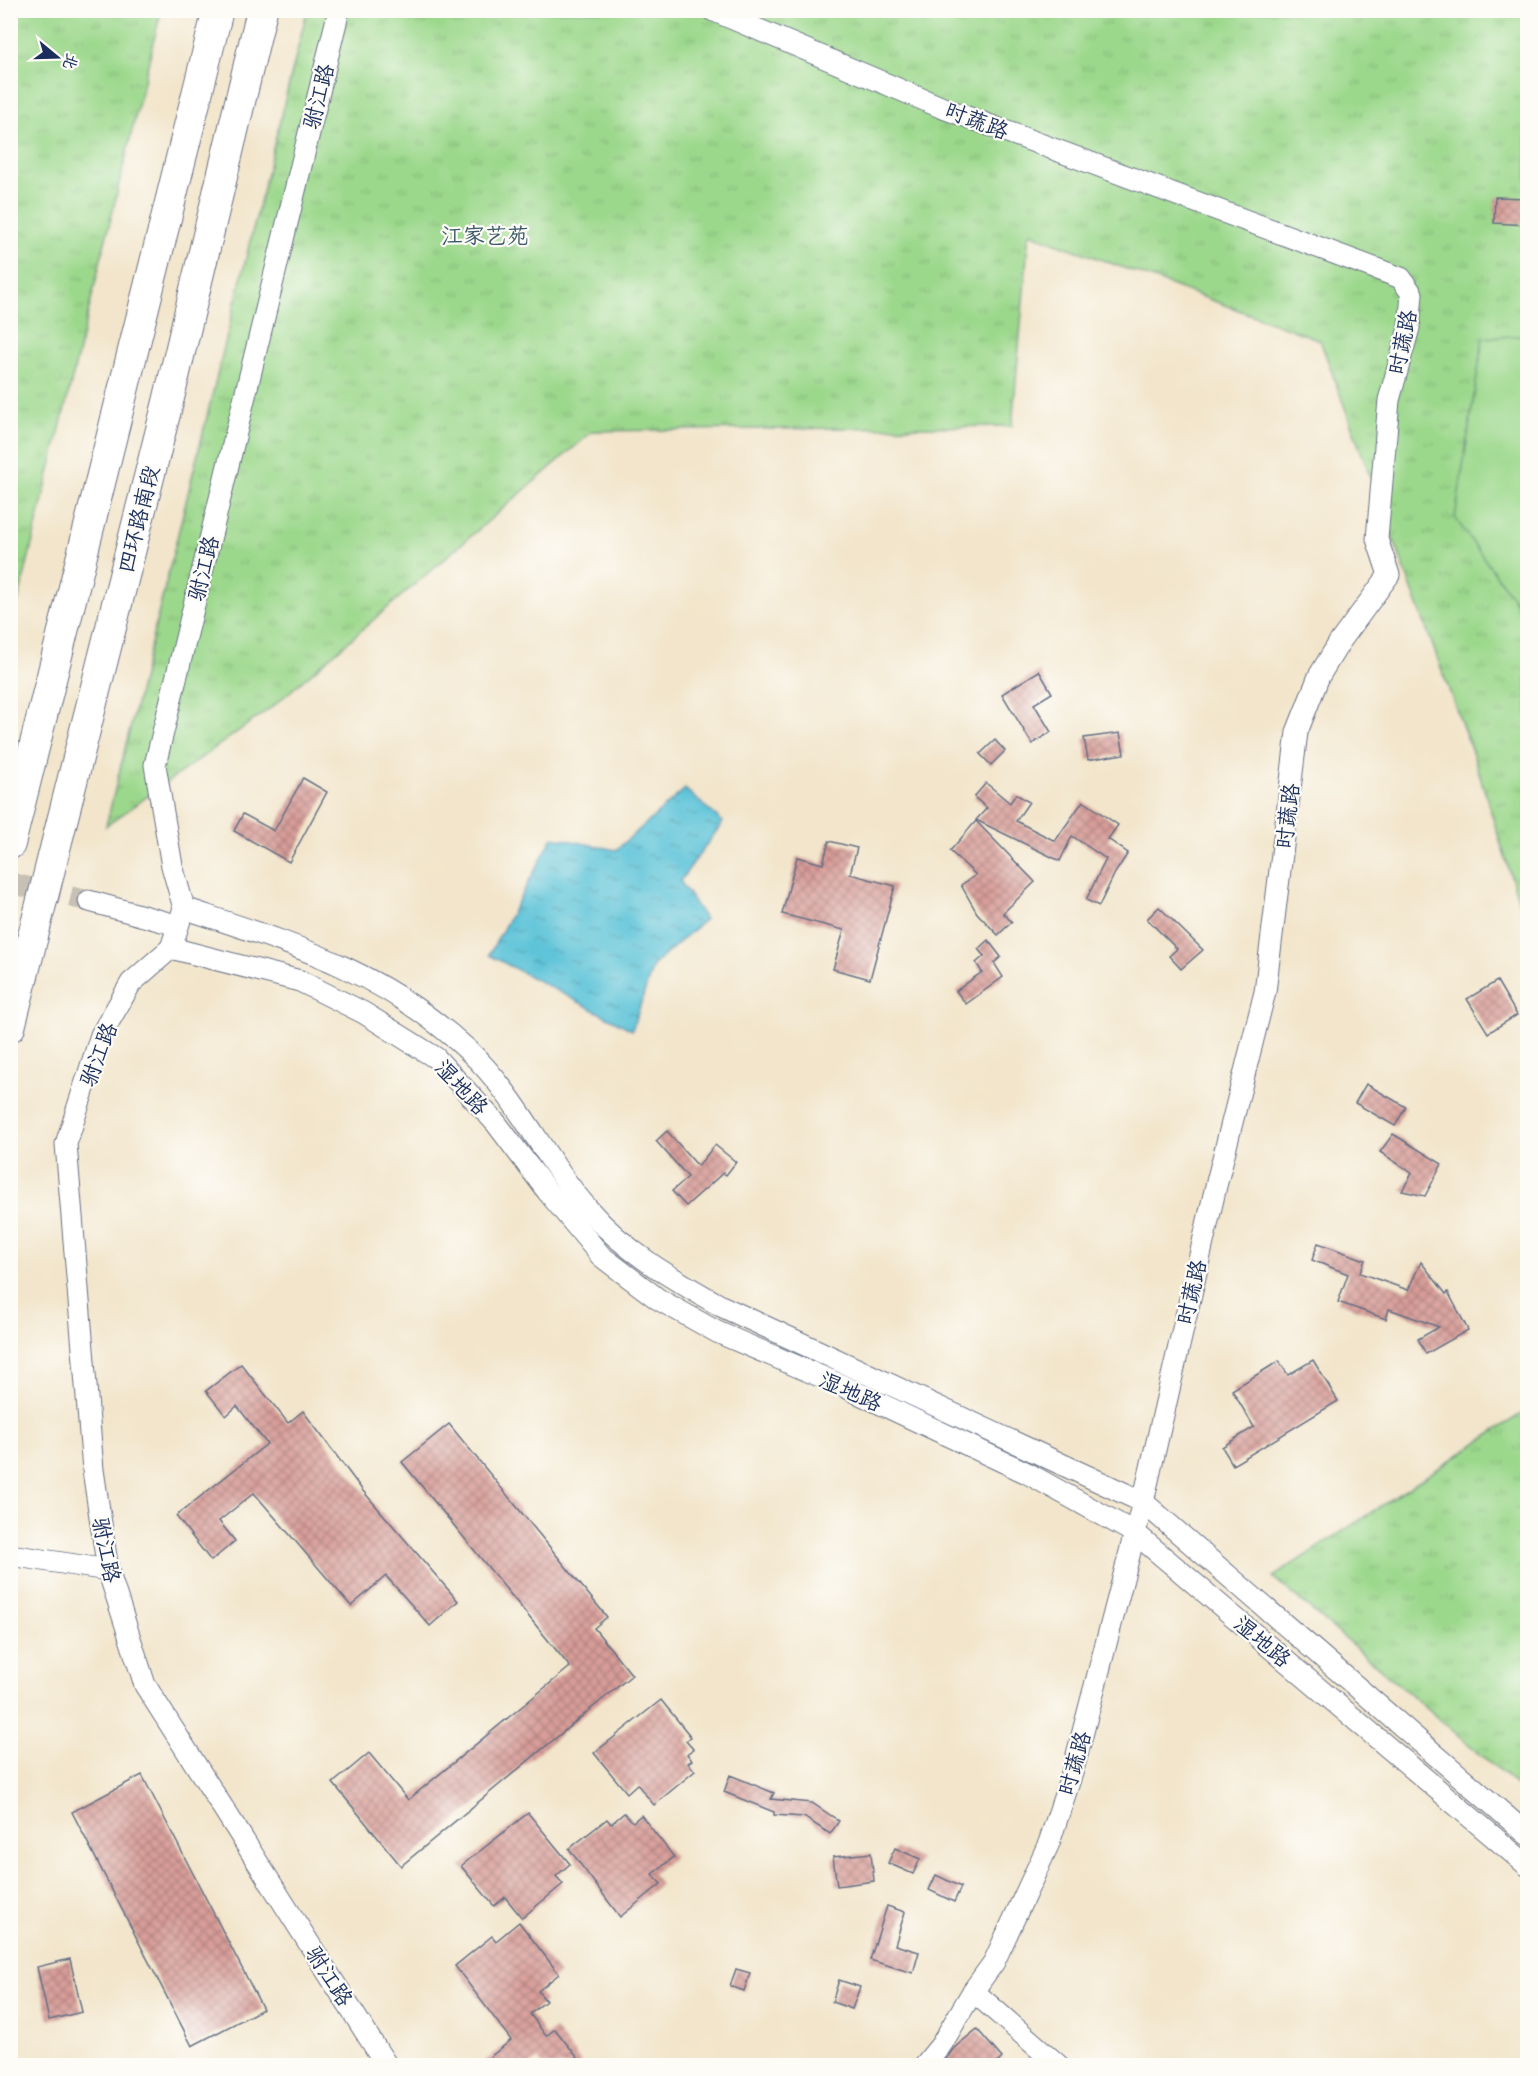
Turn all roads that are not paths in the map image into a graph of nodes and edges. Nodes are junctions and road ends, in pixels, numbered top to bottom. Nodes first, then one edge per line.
1 (218, 10) edge
2 (262, 10) edge
3 (339, 10) edge
4 (712, 10) edge
5 (10, 844) edge
6 (89, 900) tunnel mouth
7 (180, 917) junction
8 (171, 948) junction
9 (10, 1027) edge
10 (1143, 1502) junction
11 (1135, 1533) junction
12 (10, 1555) edge
13 (108, 1570) junction
14 (1527, 1835) edge
15 (1527, 1866) edge
16 (973, 1991) junction
17 (387, 2066) edge
18 (924, 2066) edge
19 (1059, 2066) edge

1 - 5 highway, 四环路南段
2 - 9 highway, 四环路南段
3 - 7 street, 驸江路
4 - 10 street, 时蔬路
6 - 7 street, 湿地路
7 - 8 street, 驸江路
7 - 10 street, 湿地路
8 - 11 street, 湿地路
8 - 13 street, 驸江路
10 - 11 street, 时蔬路
10 - 14 street, 湿地路
11 - 15 street, 湿地路
11 - 16 street, 时蔬路
12 - 13 street
13 - 17 street, 驸江路
16 - 18 street, 时蔬路
16 - 19 street

